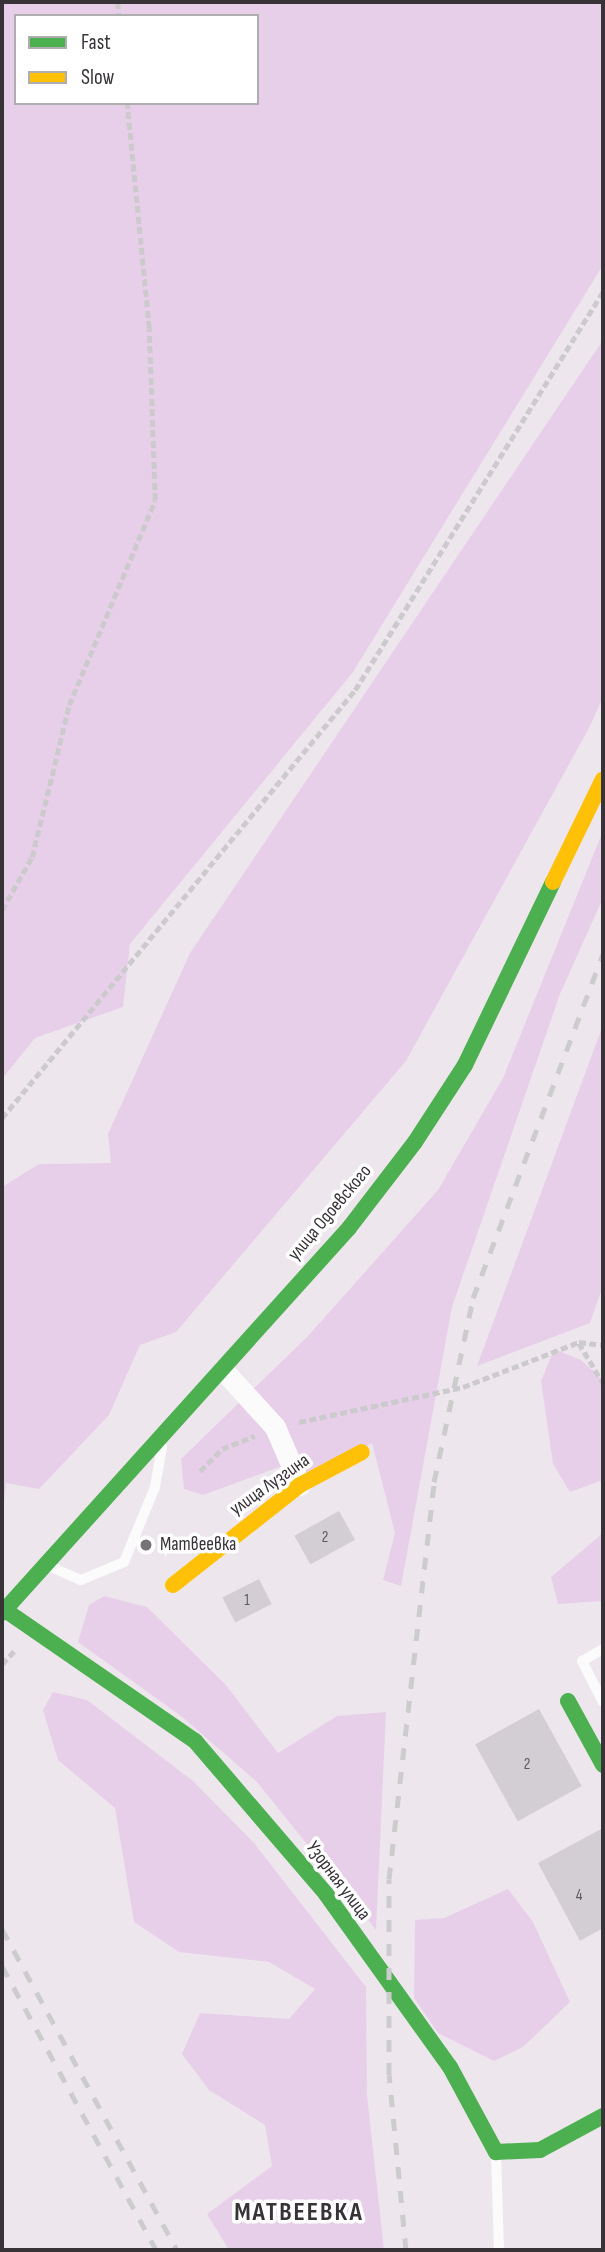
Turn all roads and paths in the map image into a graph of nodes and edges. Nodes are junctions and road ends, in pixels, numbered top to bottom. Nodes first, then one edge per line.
1 (127, 105) edge
2 (603, 291) edge
3 (603, 779) edge
4 (2, 910) edge
5 (2, 1118) edge
6 (579, 1342) junction
7 (603, 1345) edge
8 (223, 1370) junction
9 (603, 1383) edge
10 (275, 1427) junction
11 (163, 1436) junction
12 (362, 1452) dead end
13 (200, 1471) dead end
14 (300, 1485) junction
15 (47, 1565) junction
16 (173, 1585) dead end
17 (4, 1611) edge
18 (603, 1649) edge
19 (568, 1701) dead end
20 (603, 1702) edge
21 (603, 1765) edge
22 (603, 2116) edge
23 (496, 2152) junction
24 (499, 2250) edge

1 - 4 path
2 - 5 path
3 - 8 street, улица Одоевского
6 - 7 path
6 - 9 path
6 - 10 path
8 - 10 street
8 - 11 street, улица Одоевского
10 - 13 path
10 - 14 street
11 - 15 street, улица Одоевского
11 - 15 lane
12 - 14 street, улица Лузгина
14 - 16 street, улица Лузгина
15 - 17 street, улица Одоевского
17 - 23 street, Узорная улица
18 - 20 lane
19 - 21 street
22 - 23 street
23 - 24 lane

